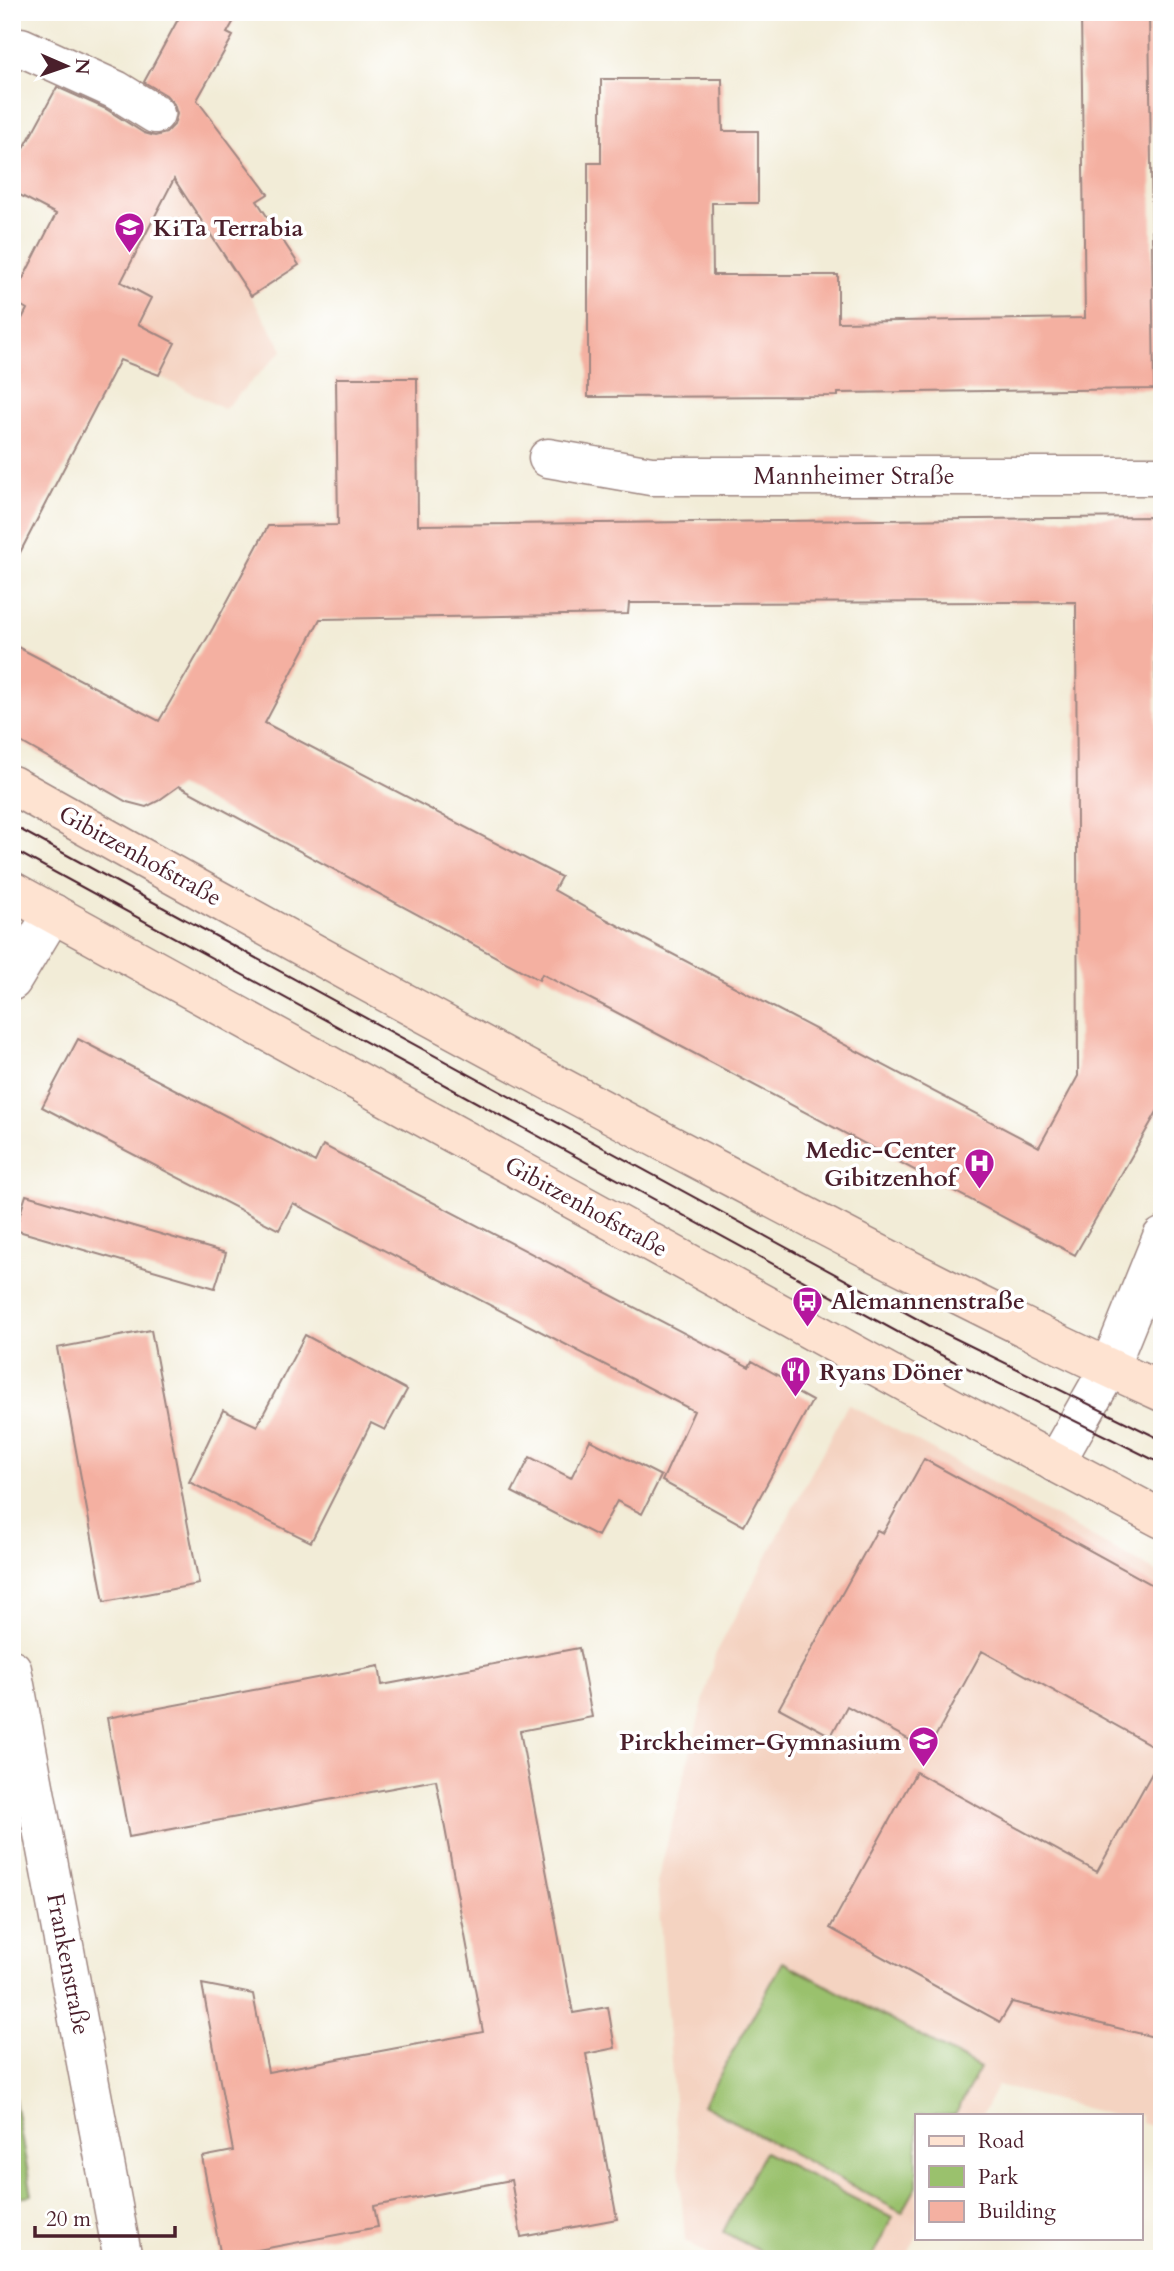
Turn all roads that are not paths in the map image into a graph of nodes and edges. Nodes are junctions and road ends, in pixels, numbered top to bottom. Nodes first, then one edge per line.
1 (12, 51) edge
2 (155, 114) dead end
3 (548, 458) dead end
4 (1162, 476) edge
5 (12, 785) edge
6 (12, 891) edge
7 (53, 913) junction
8 (12, 981) edge
9 (1162, 1237) edge
10 (1109, 1368) junction
11 (1162, 1392) edge
12 (1055, 1463) junction
13 (1162, 1519) edge
14 (12, 1670) edge
15 (123, 2259) edge

1 - 2 street
3 - 4 street, Mannheimer Straße
5 - 10 main road, Gibitzenhofstraße
6 - 7 main road, Gibitzenhofstraße
7 - 8 street
7 - 12 main road, Gibitzenhofstraße
9 - 10 street
10 - 11 main road, Gibitzenhofstraße
10 - 12 street
12 - 13 main road, Gibitzenhofstraße
14 - 15 street, Frankenstraße

